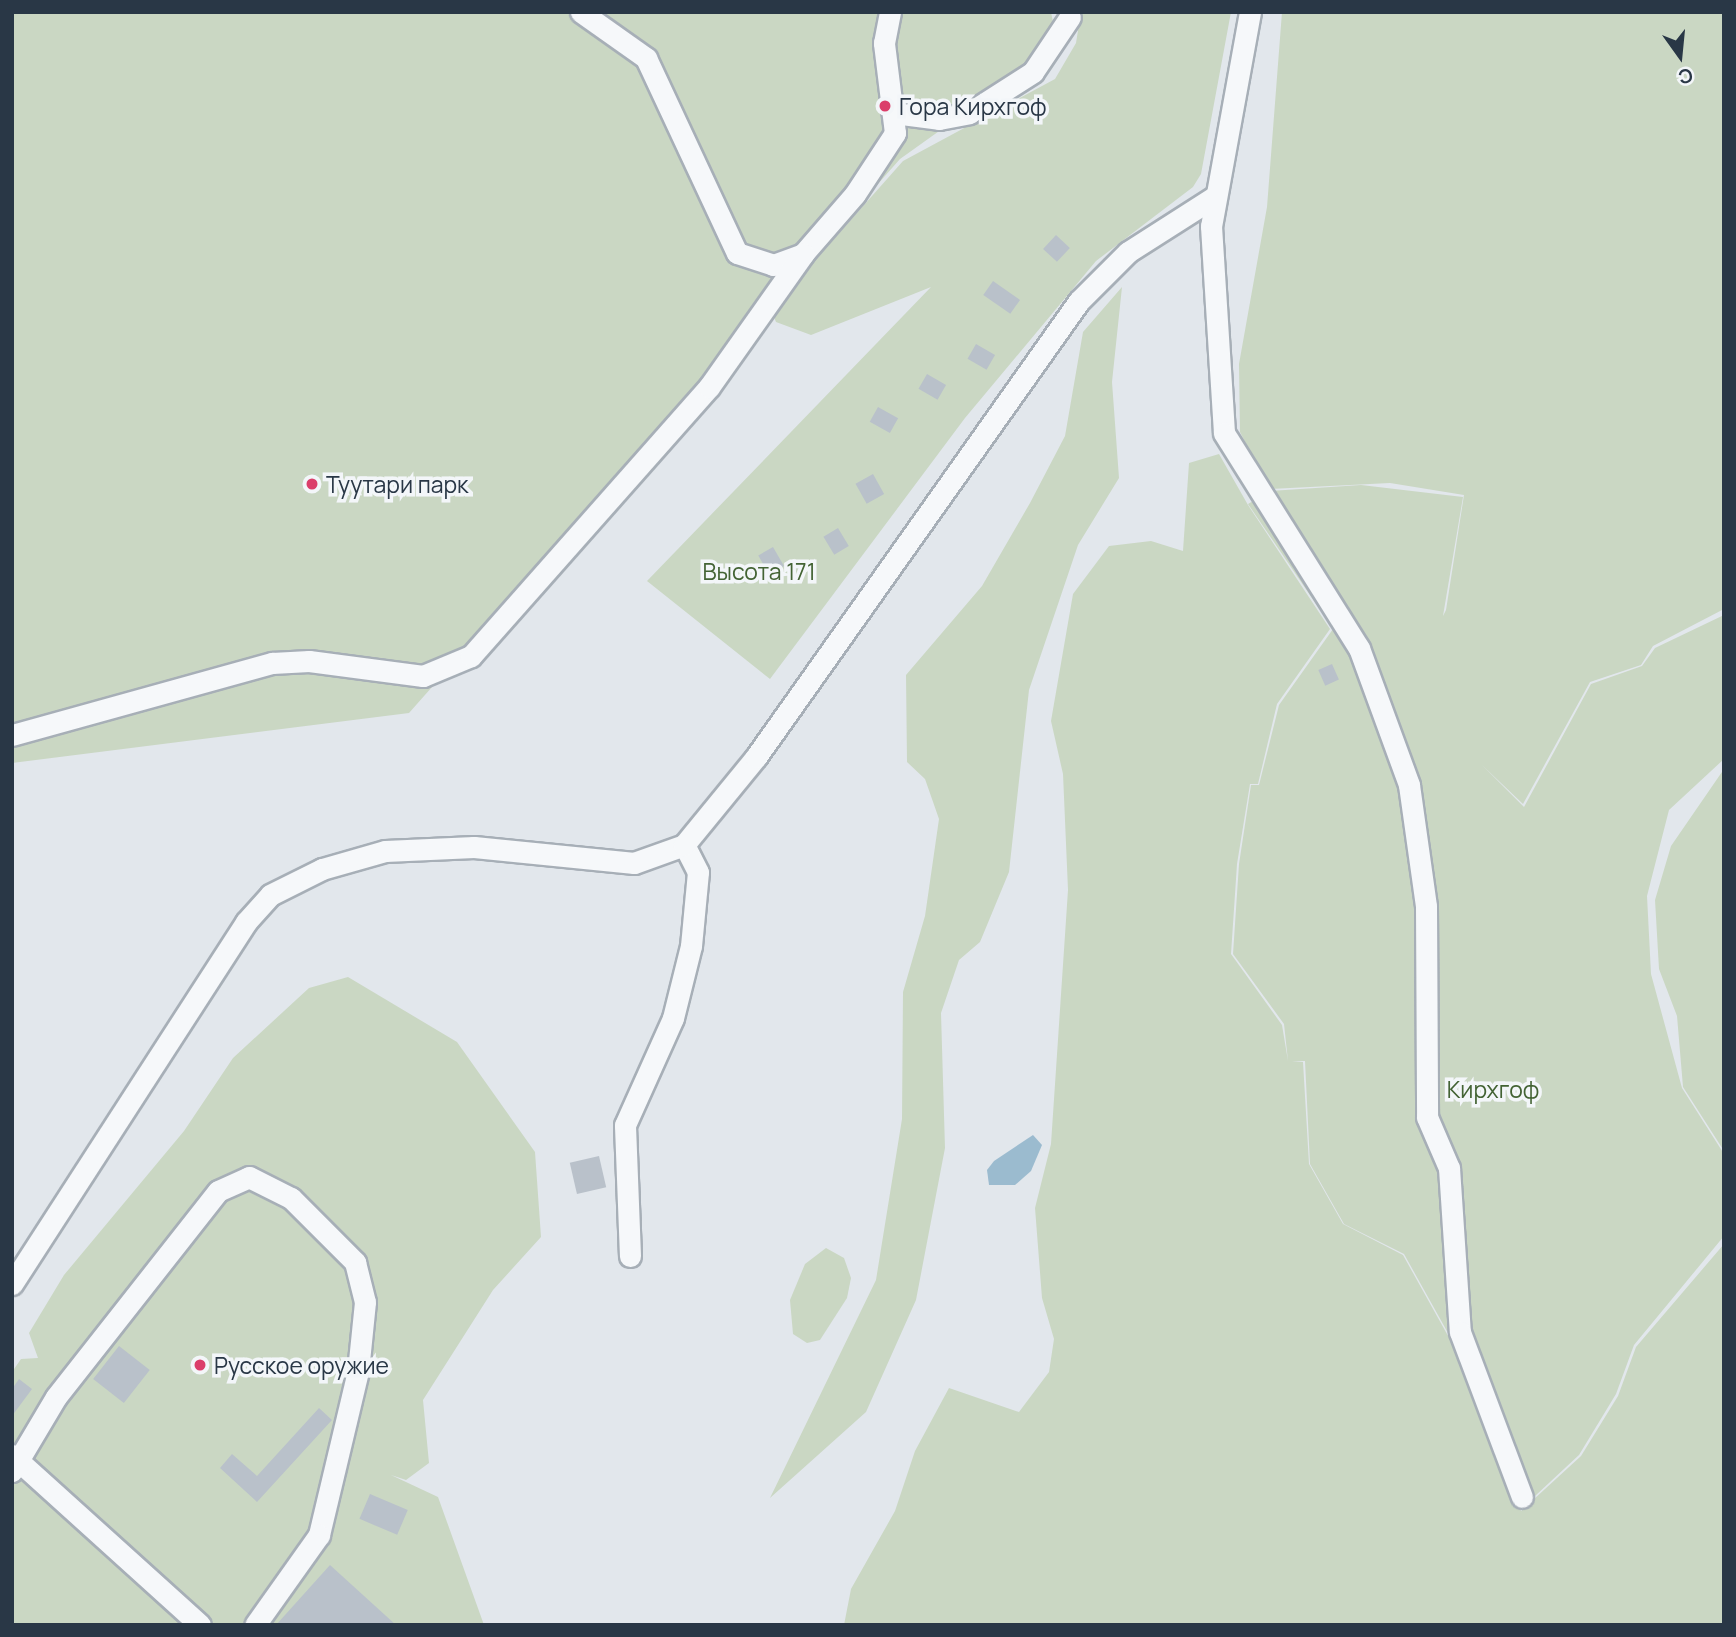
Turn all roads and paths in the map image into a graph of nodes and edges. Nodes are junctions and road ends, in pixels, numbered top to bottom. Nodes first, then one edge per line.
1 (582, 12) edge
2 (890, 12) edge
3 (1250, 12) edge
4 (1069, 14) edge
5 (894, 113) junction
6 (1214, 197) junction
7 (803, 254) junction
8 (12, 735) edge
9 (684, 845) junction
10 (630, 1256) dead end
11 (12, 1284) edge
12 (14, 1462) edge
13 (1522, 1497) dead end
14 (200, 1625) edge
15 (255, 1625) edge

1 - 7 street
2 - 5 street
3 - 6 street
4 - 5 street
5 - 7 street
6 - 9 street
6 - 13 street
7 - 8 street
9 - 10 street
9 - 11 street
12 - 14 street
12 - 15 street

